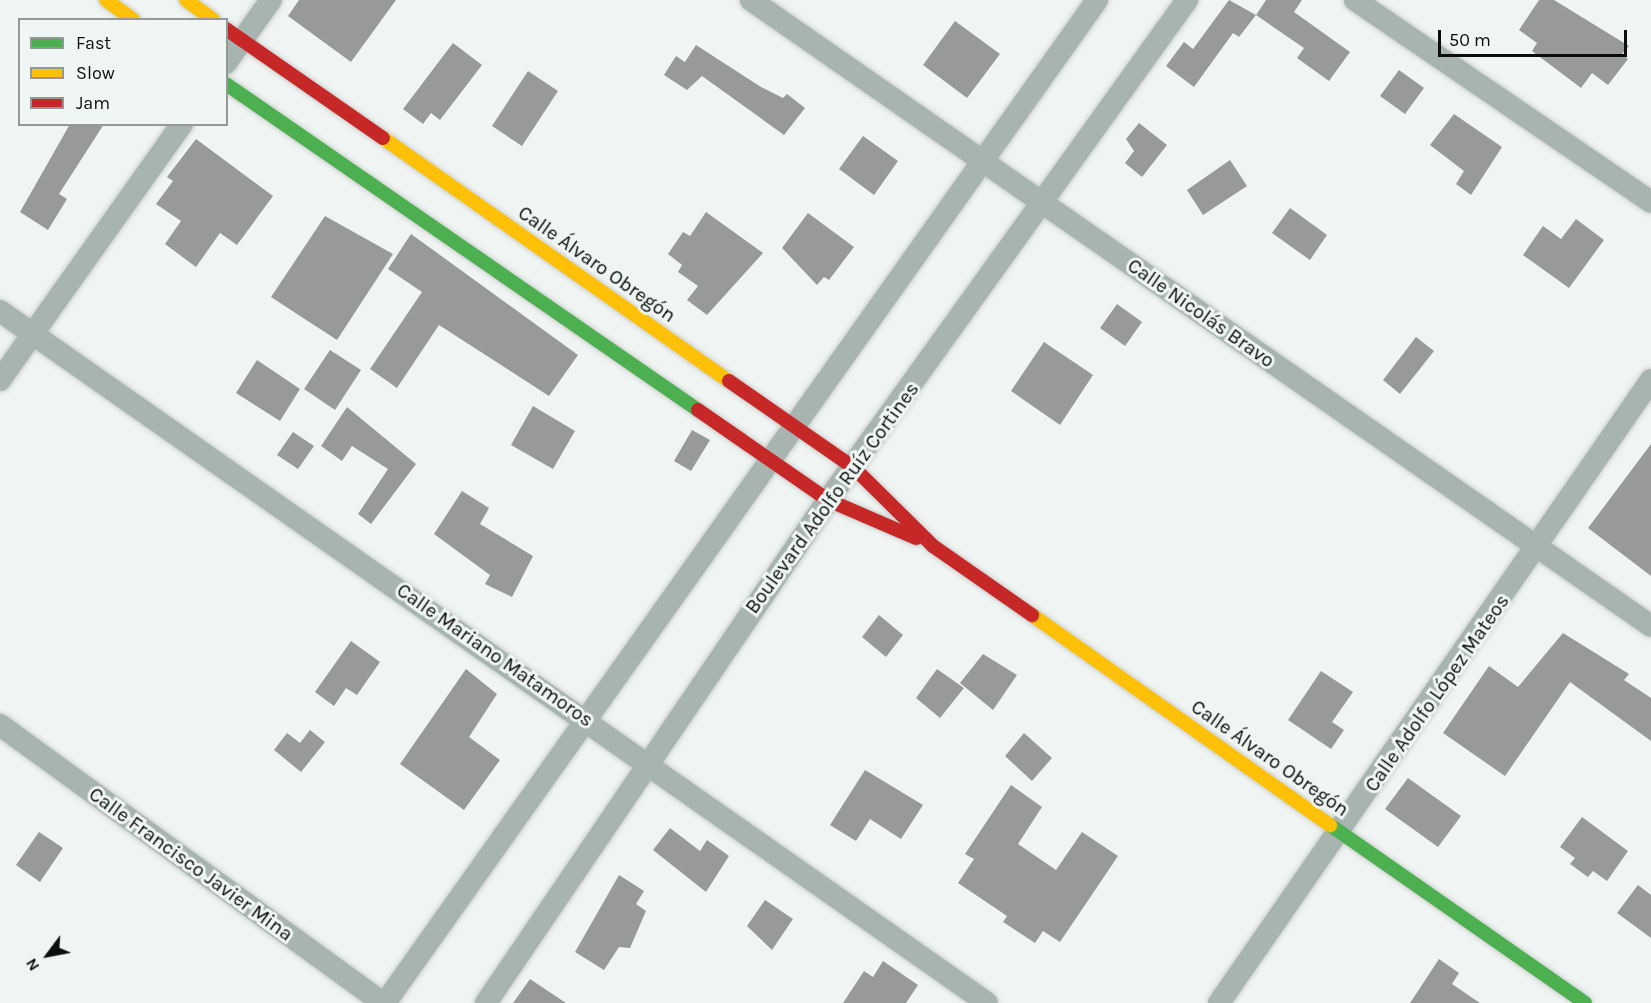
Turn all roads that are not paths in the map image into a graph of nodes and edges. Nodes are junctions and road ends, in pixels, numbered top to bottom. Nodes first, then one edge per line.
1 (106, 0) edge
2 (186, 0) edge
3 (271, 0) edge
4 (752, 0) edge
5 (1097, 0) edge
6 (1187, 0) edge
7 (1355, 0) edge
8 (131, 18) edge
9 (211, 18) edge
10 (235, 35) edge
11 (228, 57) edge
12 (228, 85) edge
13 (181, 126) edge
14 (983, 161) junction
15 (1651, 202) edge
16 (1042, 203) junction
17 (0, 311) edge
18 (33, 333) junction
19 (0, 380) edge
20 (1651, 380) edge
21 (793, 425) junction
22 (769, 458) junction
23 (854, 468) junction
24 (828, 500) junction
25 (933, 546) junction
26 (1539, 548) junction
27 (1651, 626) edge
28 (586, 718) junction
29 (0, 725) edge
30 (646, 762) junction
31 (1340, 831) junction
32 (384, 1003) edge
33 (486, 1003) edge
34 (987, 1003) edge
35 (1218, 1003) edge
36 (1585, 1003) edge

1 - 8 street
2 - 9 street
3 - 10 street
4 - 14 street, Calle Nicolás Bravo
5 - 14 street
6 - 16 street, Boulevard Adolfo Ruíz Cortines
7 - 15 street
10 - 11 street
10 - 21 street, Calle Álvaro Obregón
12 - 22 street, Calle Álvaro Obregón
13 - 18 street
14 - 16 street, Calle Nicolás Bravo
14 - 21 street
16 - 23 street, Boulevard Adolfo Ruíz Cortines
16 - 26 street, Calle Nicolás Bravo
17 - 18 street, Calle Mariano Matamoros
18 - 19 street
18 - 28 street, Calle Mariano Matamoros
20 - 26 street, Calle Adolfo López Mateos
21 - 22 street
21 - 23 street, Calle Álvaro Obregón
22 - 24 street, Calle Álvaro Obregón
22 - 28 street
23 - 24 street, Boulevard Adolfo Ruíz Cortines
23 - 25 street, Calle Álvaro Obregón
24 - 25 street, Calle Álvaro Obregón
24 - 30 street, Boulevard Adolfo Ruíz Cortines
25 - 31 street, Calle Álvaro Obregón
26 - 27 street, Calle Nicolás Bravo
26 - 31 street, Calle Adolfo López Mateos
28 - 30 street, Calle Mariano Matamoros
28 - 32 street
29 - 32 street, Calle Francisco Javier Mina
30 - 33 street, Boulevard Adolfo Ruíz Cortines
30 - 34 street, Calle Mariano Matamoros
31 - 35 street, Calle Adolfo López Mateos
31 - 36 street, Calle Álvaro Obregón

